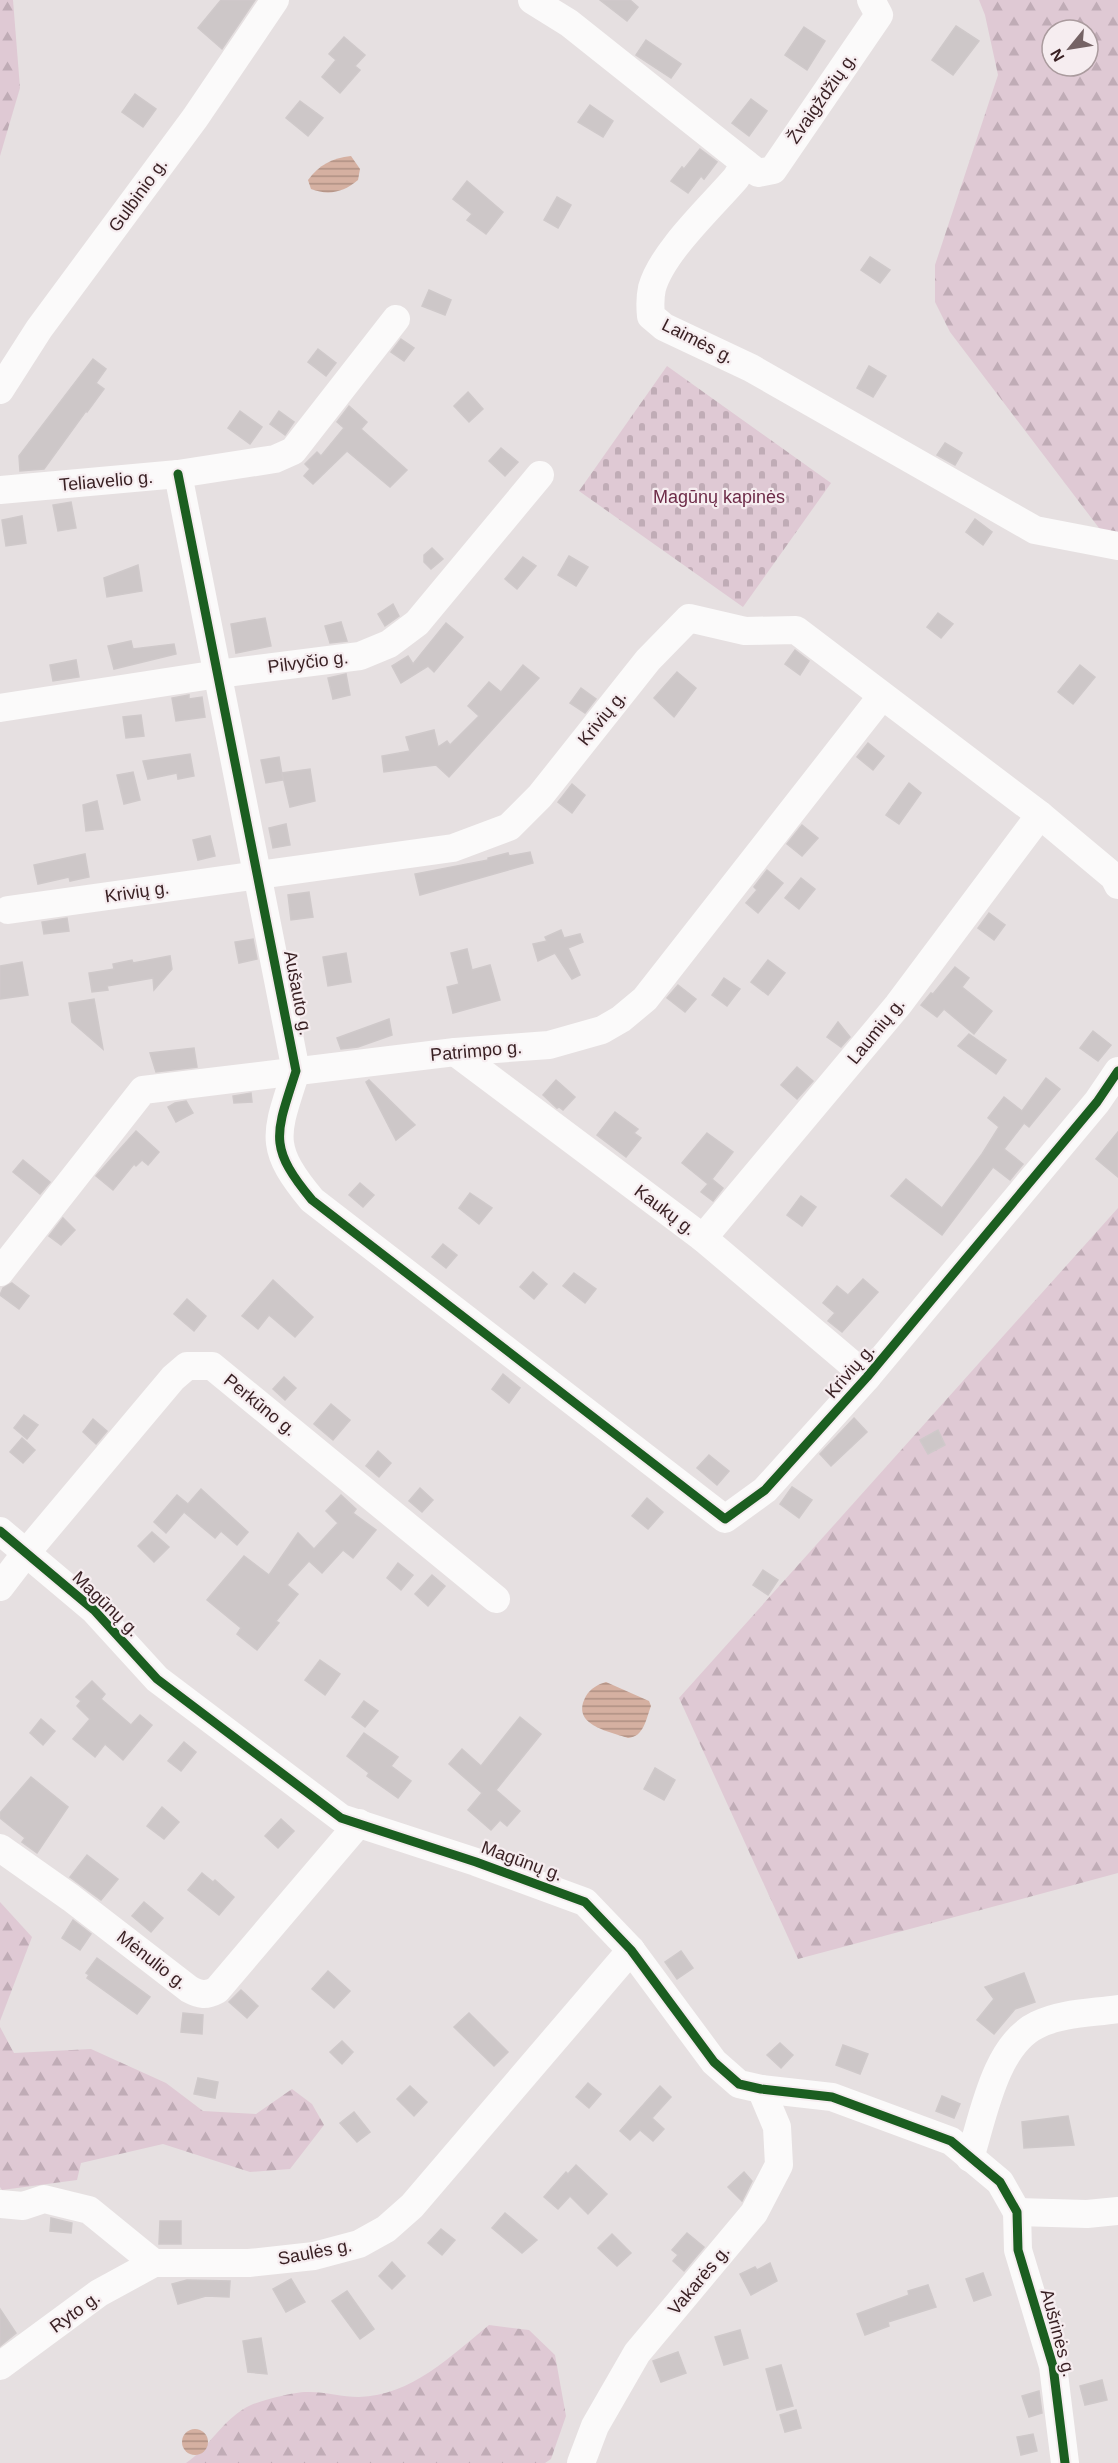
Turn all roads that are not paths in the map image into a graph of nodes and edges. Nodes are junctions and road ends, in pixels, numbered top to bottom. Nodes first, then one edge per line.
1 (274, 0) edge
2 (532, 0) edge
3 (871, 0) edge
4 (745, 163) junction
5 (396, 319) dead end
6 (0, 390) edge
7 (178, 474) junction
8 (540, 475) dead end
9 (0, 490) edge
10 (1118, 546) edge
11 (218, 674) junction
12 (882, 696) junction
13 (0, 708) edge
14 (1040, 815) junction
15 (259, 874) junction
16 (1118, 885) edge
17 (8, 910) dead end
18 (455, 1052) junction
19 (296, 1071) junction
20 (1118, 1071) edge
21 (703, 1238) junction
22 (0, 1272) edge
23 (867, 1377) junction
24 (561, 1391) joint
25 (0, 1531) edge
26 (26, 1553) junction
27 (0, 1587) edge
28 (496, 1599) dead end
29 (359, 1823) junction
30 (0, 1848) edge
31 (631, 1950) junction
32 (1118, 2010) edge
33 (761, 2089) junction
34 (970, 2158) junction
35 (0, 2204) edge
36 (1118, 2211) edge
37 (1017, 2212) junction
38 (154, 2263) junction
39 (0, 2366) edge
40 (581, 2463) edge
41 (1065, 2463) edge

1 - 6 street, Gulbinio g.
2 - 4 street
3 - 4 street, Žvaigždžių g.
4 - 10 street, Laimės g.
5 - 7 street, Teliavelio g.
7 - 9 street, Teliavelio g.
7 - 11 street, Aušauto g.
8 - 11 street, Pilvyčio g.
11 - 13 street, Pilvyčio g.
11 - 15 street, Aušauto g.
12 - 14 street, Krivių g.
12 - 15 street, Krivių g.
12 - 18 street, Patrimpo g.
14 - 16 street, Krivių g.
14 - 21 street, Laumių g.
15 - 17 street, Krivių g.
15 - 19 street, Aušauto g.
18 - 19 street, Patrimpo g.
18 - 21 street, Kaukų g.
19 - 22 street, Patrimpo g.
19 - 24 street, Aušauto g.
20 - 23 street, Krivių g.
21 - 23 street, Kaukų g.
23 - 24 street, Krivių g.
25 - 26 street, Magūnų g.
26 - 27 street, Perkūno g.
26 - 28 street, Perkūno g.
26 - 29 street, Magūnų g.
29 - 30 street, Mėnulio g.
29 - 31 street, Magūnų g.
31 - 33 street, Magūnų g.
31 - 38 street, Saulės g.
32 - 34 street
33 - 34 street, Magūnų g.
33 - 40 street, Vakarės g.
34 - 37 street, Magūnų g.
35 - 38 street
36 - 37 street
37 - 41 street, Aušrinės g.
38 - 39 street, Ryto g.

